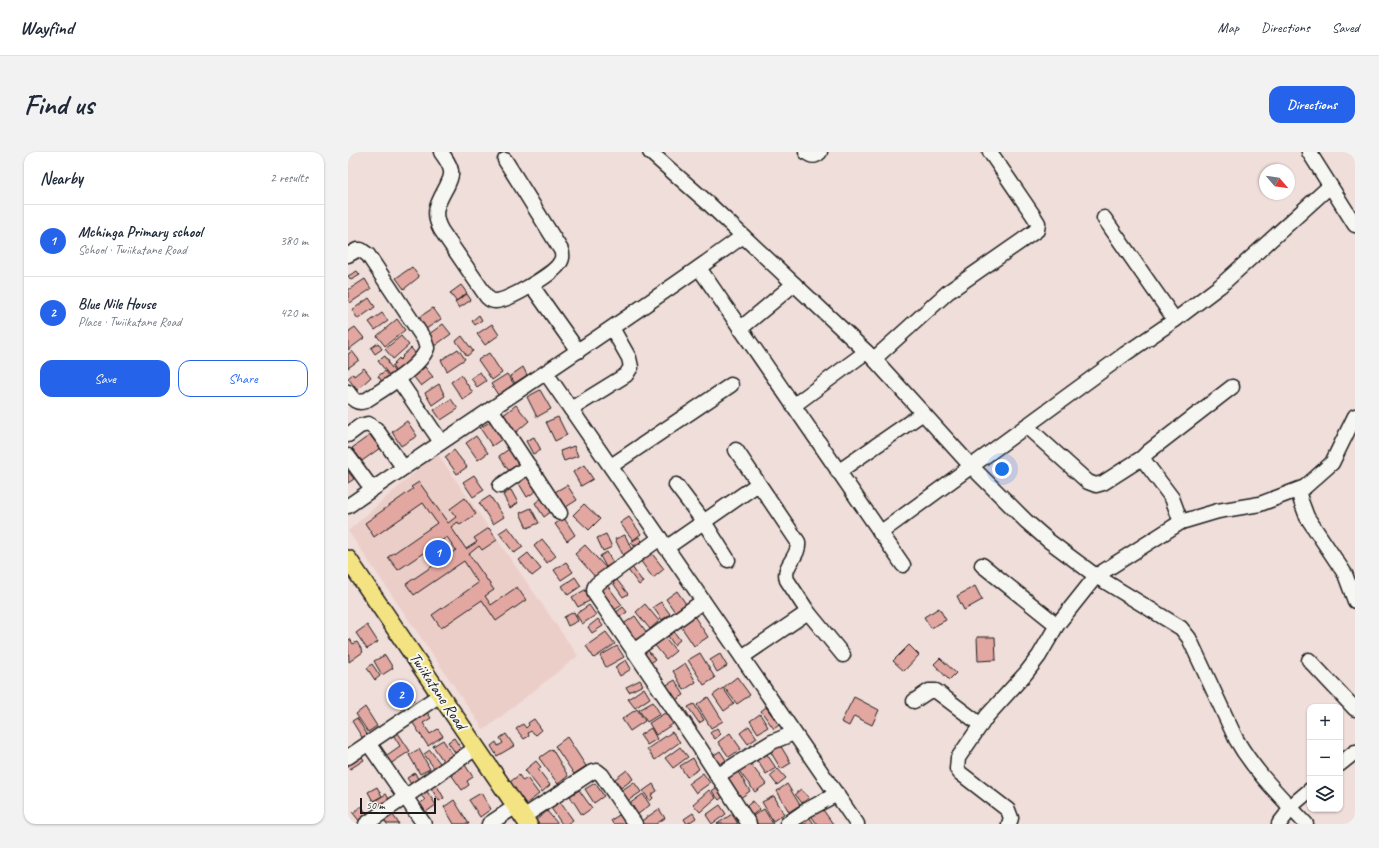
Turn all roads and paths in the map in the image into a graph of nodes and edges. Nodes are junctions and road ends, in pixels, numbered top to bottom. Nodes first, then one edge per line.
1 (441, 152) edge
2 (650, 152) edge
3 (806, 152) edge
4 (820, 152) edge
5 (990, 152) edge
6 (1309, 152) edge
7 (505, 160) dead end
8 (1330, 186) junction
9 (1104, 218) dead end
10 (1355, 225) edge
11 (743, 236) junction
12 (348, 255) edge
13 (699, 268) junction
14 (794, 284) junction
15 (532, 286) junction
16 (1175, 320) junction
17 (612, 328) junction
18 (740, 329) junction
19 (578, 351) junction
20 (870, 355) junction
21 (546, 373) junction
22 (398, 379) junction
23 (731, 385) dead end
24 (1232, 387) dead end
25 (348, 392) edge
26 (793, 406) junction
27 (491, 409) junction
28 (571, 409) junction
29 (923, 413) junction
30 (1355, 416) edge
31 (1026, 426) junction
32 (348, 435) edge
33 (441, 442) junction
34 (736, 450) dead end
35 (348, 456) edge
36 (1142, 458) junction
37 (529, 466) junction
38 (611, 466) junction
39 (971, 466) junction
40 (403, 467) junction
41 (838, 472) junction
42 (758, 484) junction
43 (676, 485) dead end
44 (500, 486) dead end
45 (372, 489) junction
46 (1298, 490) junction
47 (348, 506) edge
48 (560, 513) dead end
49 (704, 522) junction
50 (1181, 522) junction
51 (880, 533) junction
52 (663, 543) junction
53 (348, 558) edge
54 (728, 560) dead end
55 (982, 565) dead end
56 (903, 566) dead end
57 (1096, 576) junction
58 (1350, 576) edge
59 (703, 601) junction
60 (1355, 601) edge
61 (808, 612) junction
62 (1058, 625) junction
63 (634, 651) junction
64 (843, 655) dead end
65 (742, 657) junction
66 (1309, 660) dead end
67 (440, 694) junction
68 (914, 701) dead end
69 (1355, 709) edge
70 (981, 724) junction
71 (794, 733) junction
72 (368, 743) junction
73 (476, 748) junction
74 (1355, 752) edge
75 (348, 756) edge
76 (1343, 762) edge
77 (717, 776) junction
78 (1307, 793) edge
79 (836, 794) junction
80 (405, 798) junction
81 (1290, 807) junction
82 (522, 816) edge
83 (366, 824) edge
84 (424, 824) edge
85 (489, 824) edge
86 (635, 824) edge
87 (749, 824) edge
88 (787, 824) edge
89 (857, 824) edge
90 (1009, 824) edge
91 (1279, 824) edge
92 (1306, 824) edge

1 - 15 street
2 - 11 street
3 - 4 street
5 - 20 street
6 - 8 street
7 - 15 street
8 - 10 street
8 - 16 street
9 - 16 street
11 - 13 street
11 - 14 street
12 - 22 street
13 - 17 street
13 - 18 street
14 - 18 street
14 - 20 street
15 - 19 street
16 - 31 street
17 - 19 street
17 - 28 street
18 - 26 street
19 - 21 street
20 - 26 street
20 - 29 street
21 - 27 street
21 - 28 street
22 - 25 street
22 - 33 street
23 - 38 street
24 - 36 street
26 - 41 street
27 - 33 street
27 - 37 street
28 - 38 street
29 - 39 street
29 - 41 street
30 - 46 street
31 - 36 street
31 - 39 street
32 - 40 street
33 - 40 street
34 - 42 street
35 - 45 street
36 - 50 street
37 - 44 street
37 - 48 street
38 - 52 street
39 - 51 street
39 - 57 street
40 - 45 street
41 - 51 street
42 - 49 street
42 - 61 street
43 - 49 street
45 - 47 street
46 - 50 street
46 - 58 street
49 - 52 street
49 - 54 street
50 - 57 street
51 - 56 street
52 - 59 street
52 - 63 street
53 - 67 main road, Twiikatane Road
55 - 62 street
57 - 62 street
57 - 81 street
58 - 60 street
59 - 63 street
59 - 65 street
61 - 64 street
61 - 65 street
62 - 70 street
63 - 77 street
65 - 71 street
66 - 69 street
67 - 72 street
67 - 73 main road, Twiikatane Road
68 - 70 street
70 - 90 street
71 - 77 street
71 - 79 street
72 - 75 street
72 - 80 street
73 - 80 street
73 - 82 main road, Twiikatane Road
74 - 76 street
77 - 87 street
78 - 81 street
79 - 88 street
79 - 89 street
80 - 83 street
80 - 84 street
81 - 91 street
81 - 92 street
82 - 85 street
82 - 86 street

